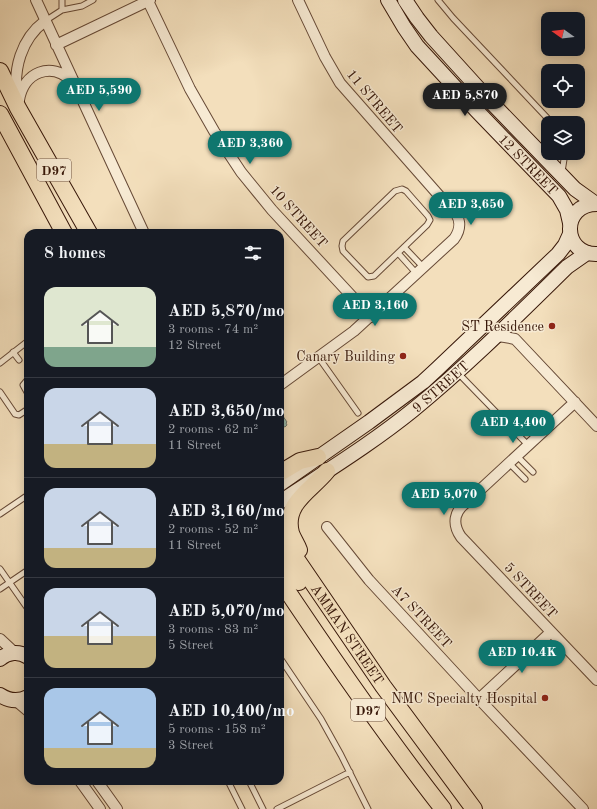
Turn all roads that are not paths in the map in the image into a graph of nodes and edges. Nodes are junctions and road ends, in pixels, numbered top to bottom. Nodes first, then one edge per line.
1 (36, 0) edge
2 (62, 0) edge
3 (93, 0) edge
4 (149, 0) edge
5 (298, 0) edge
6 (388, 0) edge
7 (405, 0) edge
8 (438, 0) edge
9 (62, 10) junction
10 (45, 21) junction
11 (56, 45) junction
12 (0, 71) edge
13 (73, 81) junction
14 (18, 108) junction
15 (0, 114) edge
16 (545, 116) edge
17 (564, 160) edge
18 (561, 175) junction
19 (596, 204) edge
20 (570, 228) junction
21 (62, 229) edge
22 (87, 229) edge
23 (142, 229) edge
24 (404, 247) junction
25 (398, 253) junction
26 (592, 253) edge
27 (420, 270) junction
28 (370, 317) junction
29 (514, 319) junction
30 (496, 336) junction
31 (515, 339) junction
32 (24, 344) edge
33 (14, 352) junction
34 (319, 358) junction
35 (19, 360) dead end
36 (0, 363) edge
37 (458, 372) junction
38 (284, 382) edge
39 (0, 392) edge
40 (575, 402) junction
41 (24, 412) edge
42 (358, 413) dead end
43 (597, 426) edge
44 (528, 445) junction
45 (318, 457) junction
46 (513, 460) junction
47 (284, 471) edge
48 (327, 471) junction
49 (533, 472) dead end
50 (525, 479) dead end
51 (284, 481) edge
52 (24, 498) edge
53 (284, 499) edge
54 (0, 514) edge
55 (327, 527) dead end
56 (284, 541) edge
57 (284, 560) edge
58 (0, 569) edge
59 (306, 572) junction
60 (24, 573) edge
61 (9, 583) junction
62 (284, 586) edge
63 (0, 589) edge
64 (284, 596) edge
65 (24, 604) edge
66 (299, 608) junction
67 (551, 632) junction
68 (348, 633) junction
69 (0, 639) edge
70 (24, 654) edge
71 (0, 659) edge
72 (284, 664) edge
73 (597, 680) edge
74 (10, 699) edge
75 (479, 699) junction
76 (24, 708) edge
77 (350, 772) junction
78 (83, 785) edge
79 (100, 785) edge
80 (230, 785) edge
81 (251, 785) edge
82 (100, 809) edge
83 (116, 809) edge
84 (242, 809) edge
85 (263, 809) edge
86 (277, 809) edge
87 (368, 809) edge
88 (443, 809) edge
89 (474, 809) edge
90 (583, 809) edge

1 - 10 street
2 - 9 lane
3 - 9 lane
4 - 11 street
4 - 28 street, 10 STREET
5 - 27 street, 11 STREET
6 - 20 street, 12 STREET
7 - 18 street, 12 STREET
8 - 16 lane
9 - 10 lane
10 - 11 street
10 - 14 street
11 - 13 street
12 - 14 main road, D97
13 - 14 street
13 - 23 street
14 - 22 main road, D97
15 - 21 main road, D97
17 - 18 lane
18 - 19 street, 12 STREET
19 - 20 street, 9 STREET
20 - 26 street, 12 STREET
20 - 45 street, 9 STREET
24 - 25 lane
24 - 25 lane
24 - 27 lane
25 - 27 lane
26 - 29 street, 9 STREET
27 - 28 street, 11 STREET
28 - 34 street, 11 STREET
29 - 30 street, 9 STREET
29 - 31 street
30 - 31 street
30 - 37 street, 9 STREET
31 - 40 street
32 - 33 lane
33 - 35 lane
33 - 36 lane
34 - 38 street, 11 STREET
34 - 42 lane
37 - 44 lane
37 - 48 street, 9 STREET
39 - 41 lane
40 - 43 street
40 - 44 street, 5 STREET
44 - 46 street, 5 STREET
45 - 47 main road
45 - 51 street, 9 STREET
46 - 49 lane
46 - 50 lane
46 - 67 street, 5 STREET
48 - 53 street, 9 STREET
48 - 59 main road
52 - 54 lane
55 - 75 street, A7 STREET
56 - 59 main road, AMMAN STREET / D97
57 - 68 main road
58 - 61 lane
59 - 68 main road, AMMAN STREET / D97
60 - 61 lane
61 - 63 lane
61 - 65 lane
62 - 66 main road, AMMAN STREET / D97
64 - 66 main road
66 - 88 main road, AMMAN STREET / D97
67 - 73 street, 5 STREET
67 - 75 street
68 - 89 main road, AMMAN STREET / D97
69 - 70 street
70 - 71 street
72 - 77 lane
74 - 76 street
75 - 90 street, A7 STREET
77 - 86 lane
77 - 87 lane
78 - 82 street
79 - 83 street
80 - 84 lane
81 - 85 lane

